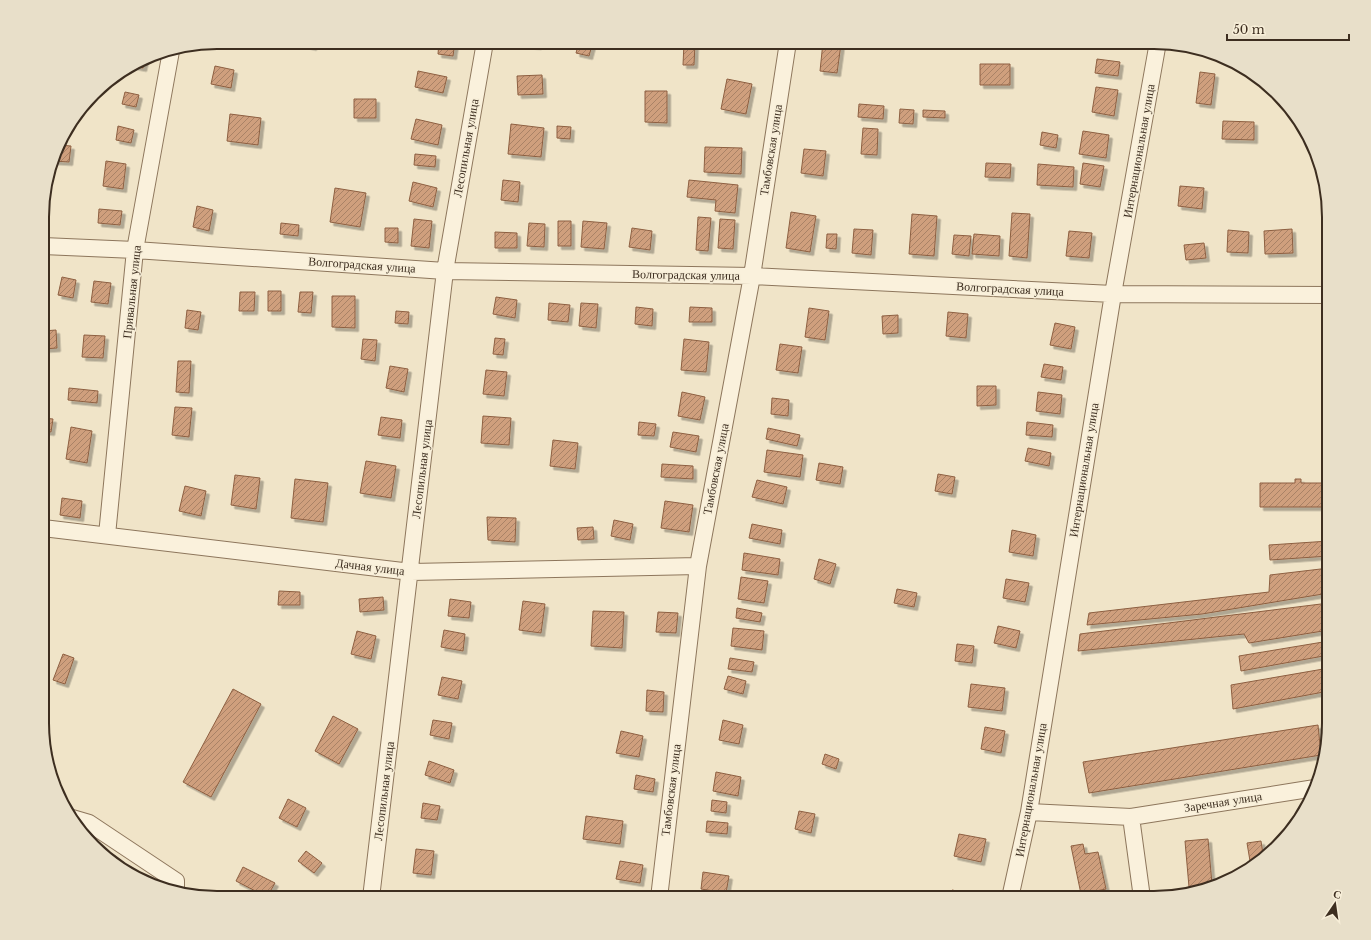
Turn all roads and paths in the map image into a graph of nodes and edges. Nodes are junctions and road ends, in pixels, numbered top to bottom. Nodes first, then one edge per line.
1 (484, 49) edge
2 (787, 49) edge
3 (1157, 49) edge
4 (170, 56) edge
5 (49, 246) edge
6 (135, 250) junction
7 (445, 271) junction
8 (752, 276) junction
9 (1113, 294) junction
10 (1322, 295) edge
11 (49, 529) edge
12 (107, 535) junction
13 (698, 566) junction
14 (410, 572) junction
15 (1308, 789) edge
16 (1029, 812) junction
17 (1131, 817) junction
18 (80, 820) edge
19 (176, 886) edge
20 (372, 891) edge
21 (660, 891) edge
22 (1012, 891) edge
23 (1141, 891) edge

1 - 7 street, Лесопильная улица
2 - 8 street, Тамбовская улица
3 - 9 street, Интернациональная улица
4 - 6 street, Привальная улица
5 - 6 street, Волгоградская улица
6 - 7 street, Волгоградская улица
6 - 12 street, Привальная улица
7 - 8 street, Волгоградская улица
7 - 14 street, Лесопильная улица
8 - 9 street, Волгоградская улица
8 - 13 street, Тамбовская улица
9 - 10 street, Волгоградская улица
9 - 16 street, Интернациональная улица
11 - 12 street, Дачная улица
12 - 14 street, Дачная улица
13 - 14 street, Дачная улица
13 - 21 street, Тамбовская улица
14 - 20 street, Лесопильная улица
15 - 17 street, Заречная улица
16 - 17 street, Заречная улица
16 - 22 street, Интернациональная улица
17 - 23 street
18 - 19 street

